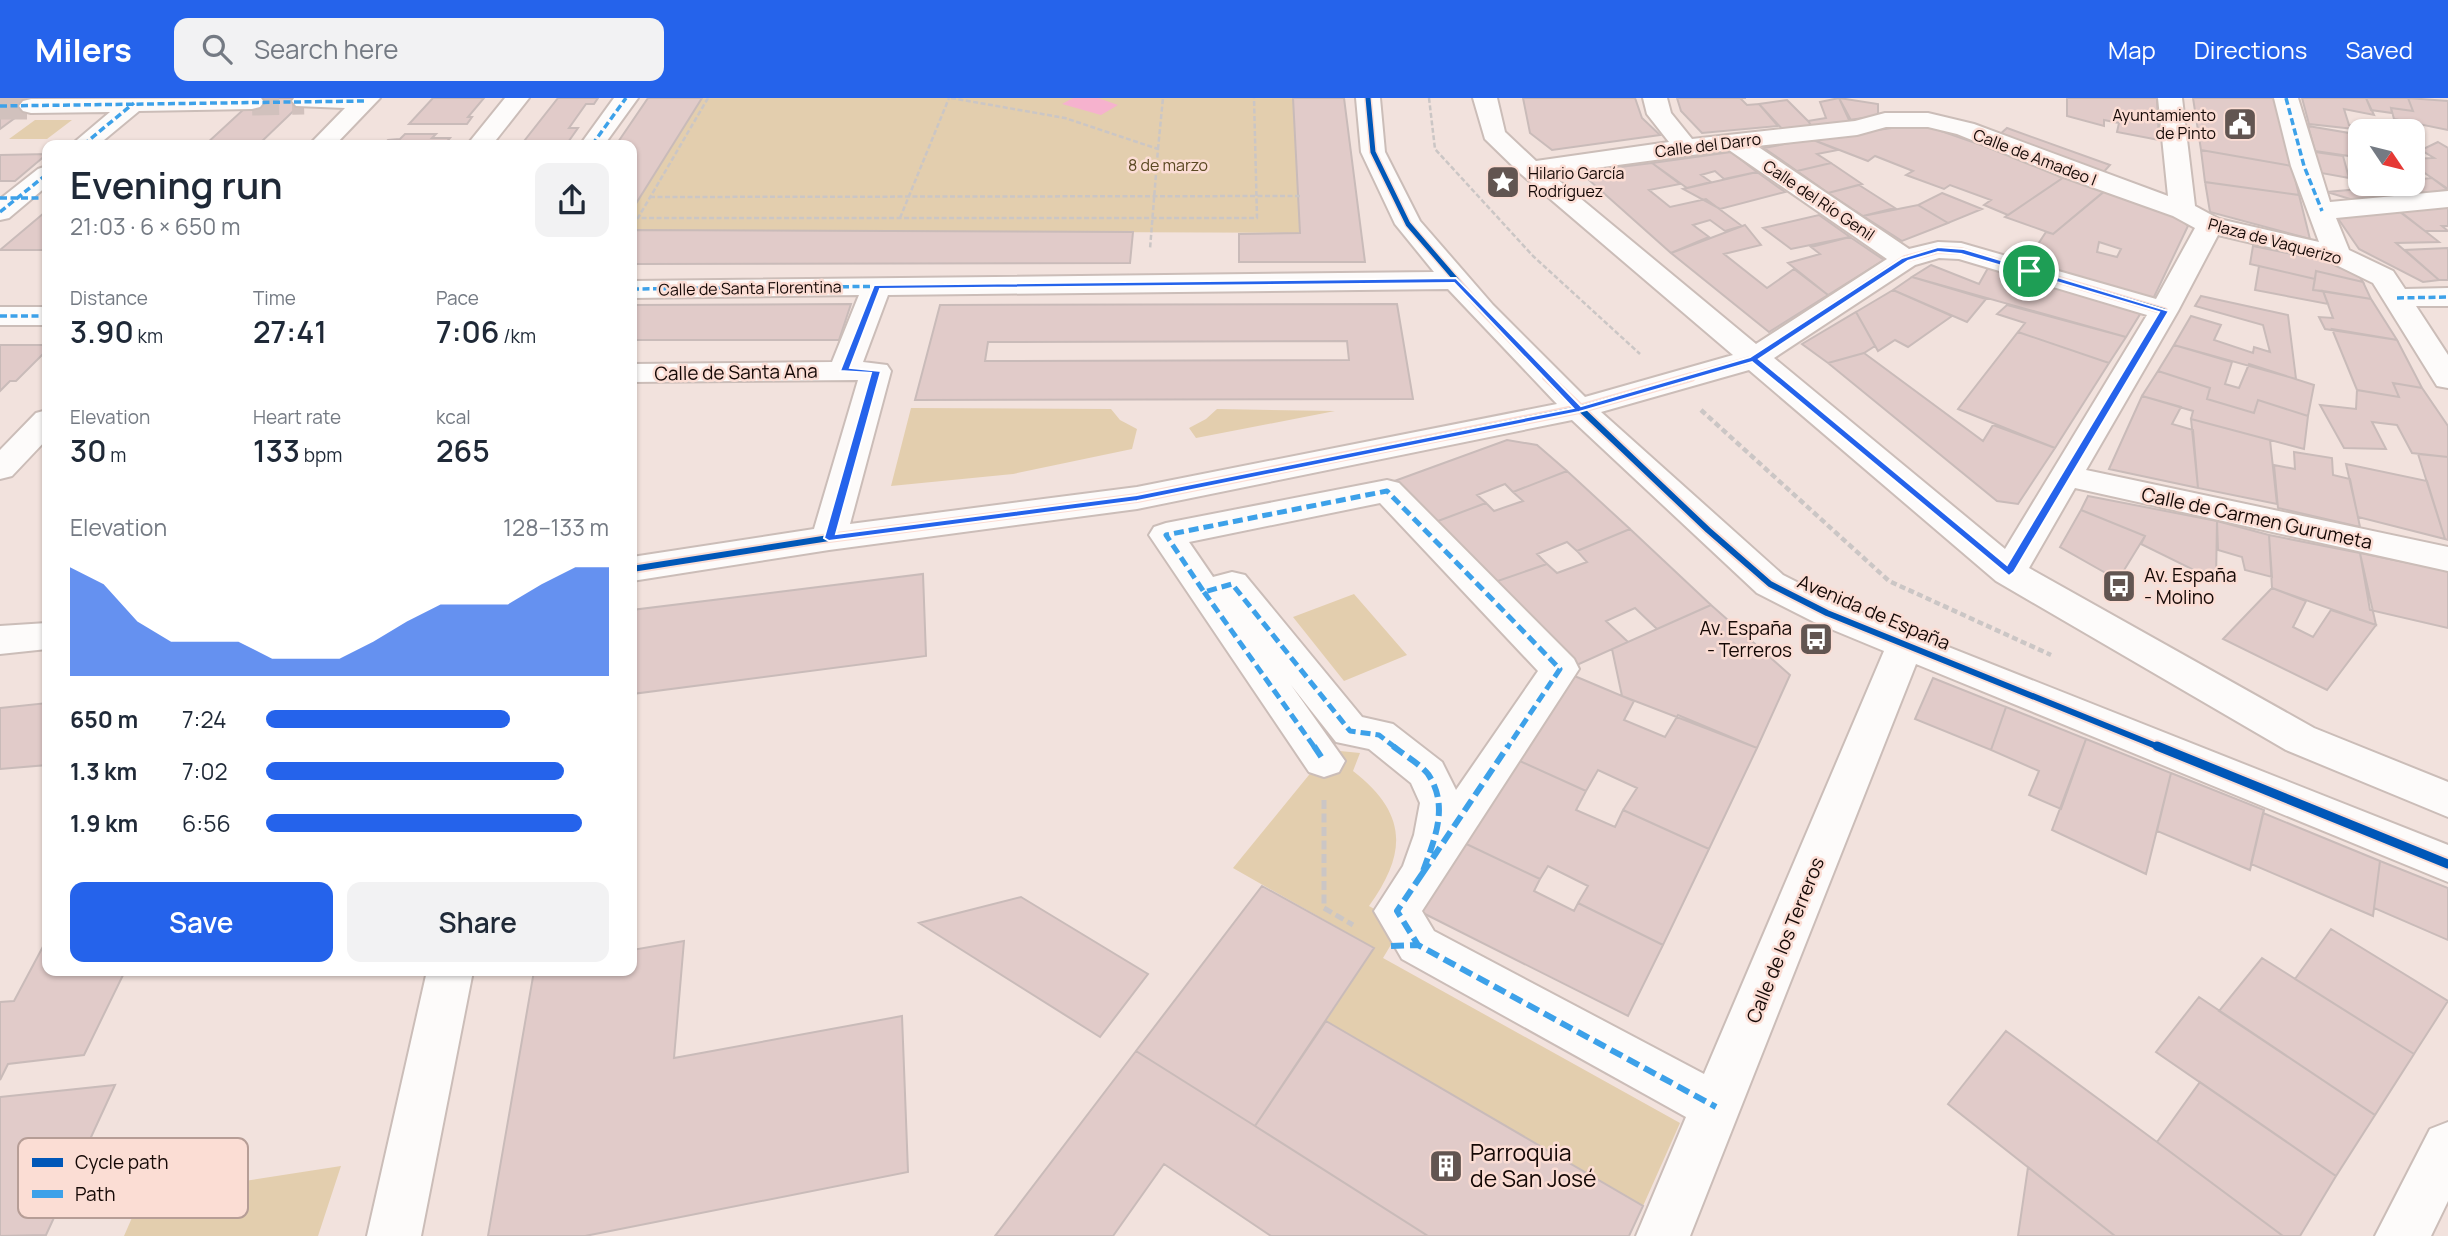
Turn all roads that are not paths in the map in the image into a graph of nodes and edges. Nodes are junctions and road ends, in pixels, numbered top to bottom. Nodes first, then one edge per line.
1 (517, 98) edge
2 (626, 98) edge
3 (1368, 98) edge
4 (1485, 98) edge
5 (1654, 98) edge
6 (2170, 98) edge
7 (2286, 98) edge
8 (367, 99) edge
9 (137, 101) edge
10 (304, 101) dead end
11 (252, 102) dead end
12 (32, 106) tunnel mouth
13 (1886, 109) edge
14 (89, 140) edge
15 (326, 140) edge
16 (483, 140) edge
17 (596, 140) edge
18 (1734, 141) junction
19 (1686, 147) junction
20 (1530, 169) junction
21 (42, 178) edge
22 (42, 199) edge
23 (2448, 199) edge
24 (6, 203) edge
25 (2182, 210) junction
26 (2322, 211) junction
27 (2210, 225) junction
28 (2337, 255) junction
29 (1905, 259) junction
30 (1456, 280) junction
31 (877, 286) junction
32 (637, 289) edge
33 (2448, 297) edge
34 (2397, 298) junction
35 (2164, 311) junction
36 (0, 316) edge
37 (42, 316) edge
38 (1753, 359) junction
39 (844, 371) junction
40 (637, 373) edge
41 (2448, 379) edge
42 (1579, 409) junction
43 (42, 427) edge
44 (0, 469) edge
45 (2067, 476) junction
46 (829, 538) junction
47 (2448, 559) edge
48 (637, 568) edge
49 (2009, 572) junction
50 (1204, 592) junction
51 (42, 636) edge
52 (0, 640) edge
53 (1906, 643) junction
54 (1324, 761) road end
55 (2448, 800) edge
56 (2448, 864) edge
57 (1422, 874) junction
58 (449, 976) edge
59 (1716, 1107) junction
60 (2448, 1147) edge
61 (394, 1236) edge
62 (1663, 1236) edge
63 (2402, 1236) edge

1 - 16 street
2 - 17 street
3 - 30 street, Avenida de España
4 - 20 street
5 - 19 street
6 - 25 street
7 - 26 street
8 - 10 street
8 - 15 street
9 - 11 street
9 - 12 street
9 - 14 street
13 - 18 street, Calle del Darro
13 - 25 street, Calle de Amadeo I
18 - 19 street, Calle del Darro
18 - 29 street, Calle del Río Genil
19 - 20 street, Calle del Darro
20 - 38 street
21 - 24 street
22 - 24 street
23 - 26 street
25 - 27 street, Plaza de Vaquerizo
26 - 28 street
27 - 28 street, Plaza de Vaquerizo
27 - 35 street
28 - 34 street, Plaza de Vaquerizo
29 - 35 street
29 - 38 street
30 - 31 street, Calle de Santa Florentina
30 - 42 street, Avenida de España
31 - 32 street, Calle de Santa Florentina
31 - 39 street
33 - 34 street
34 - 41 street, Plaza de Vaquerizo
35 - 45 street
36 - 37 street
38 - 42 street
38 - 49 street
39 - 40 street, Calle de Santa Ana
39 - 46 street, Calle de Santa Ana
42 - 46 street
42 - 53 street, Avenida de España
43 - 44 street
45 - 47 street, Calle de Carmen Gurumeta
45 - 49 street
46 - 48 street
49 - 55 street
50 - 54 street
50 - 57 street
50 - 57 street
51 - 52 street
53 - 56 street, Avenida de España
53 - 59 street, Calle de los Terreros
57 - 59 street
58 - 61 street
59 - 62 street, Calle de los Terreros
60 - 63 street

